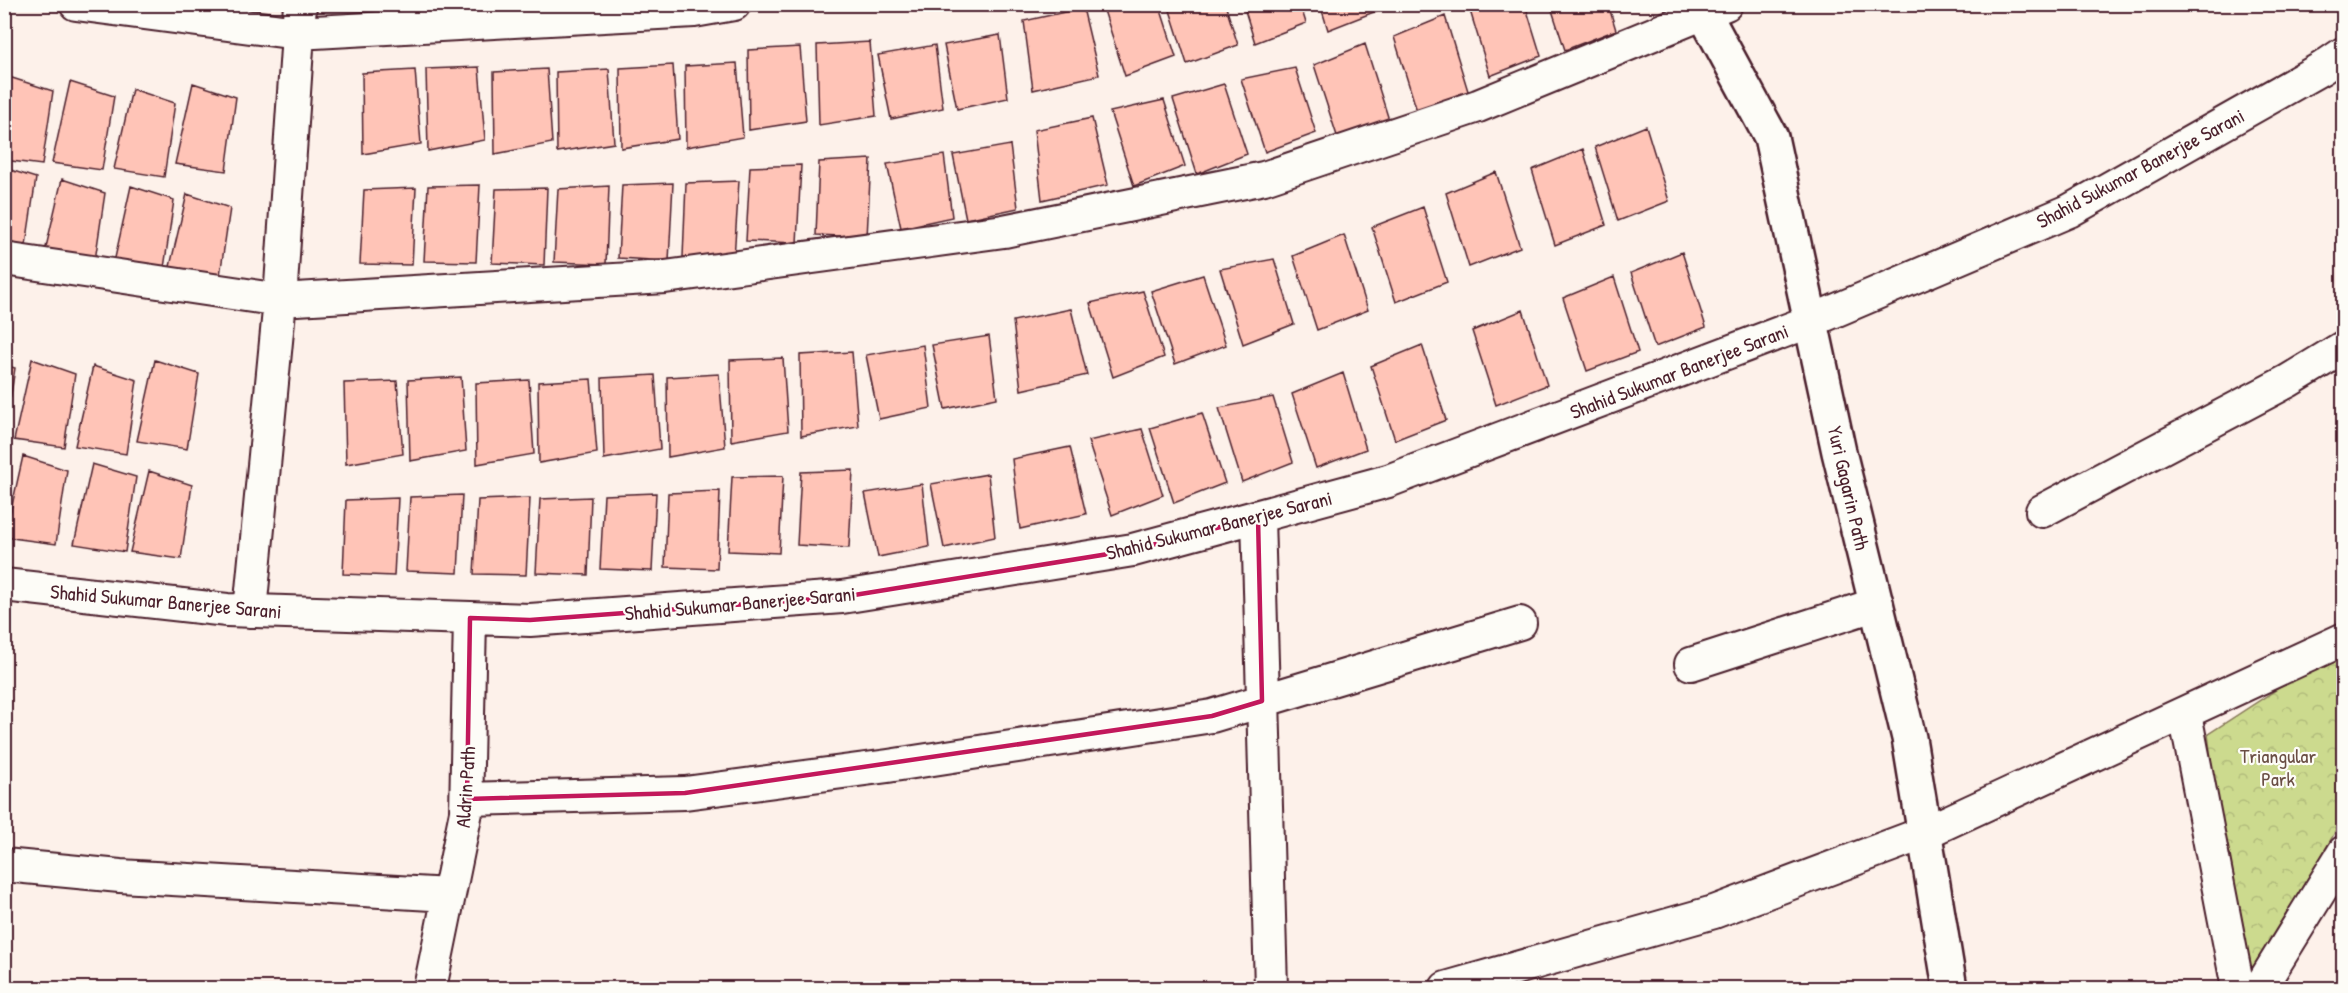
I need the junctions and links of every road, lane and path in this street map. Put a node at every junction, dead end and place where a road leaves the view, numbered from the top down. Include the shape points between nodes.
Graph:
1 (76, 4) edge
2 (734, 4) edge
3 (1710, 8) edge
4 (299, 19) edge
5 (2343, 53) edge
6 (4, 259) edge
7 (280, 300) junction
8 (1811, 321) junction
9 (2343, 347) edge
10 (2042, 511) dead end
11 (1258, 517) junction
12 (4, 585) edge
13 (1877, 604) junction
14 (250, 611) junction
15 (470, 618) junction
16 (1520, 623) dead end
17 (2343, 639) edge
18 (1691, 664) dead end
19 (1262, 701) junction
20 (2185, 714) junction
21 (467, 799) junction
22 (1924, 833) junction
23 (2343, 852) edge
24 (4, 865) edge
25 (449, 895) junction
26 (430, 988) edge
27 (1271, 988) edge
28 (1446, 988) edge
29 (1950, 988) edge
30 (2238, 988) edge
31 (2260, 988) edge

1 - 4 street
2 - 4 street via 694,11
3 - 7 street via 1478,106 1264,178 1038,224 665,277
3 - 8 street, Yuri Gagarin Path via 1771,137
4 - 7 street
5 - 8 street, Shahid Sukumar Banerjee Sarani via 2069,211
6 - 7 street
7 - 14 street
8 - 11 street, Shahid Sukumar Banerjee Sarani via 1388,481
8 - 13 street, Yuri Gagarin Path
9 - 10 street via 2288,381
11 - 15 street, Shahid Sukumar Banerjee Sarani via 1133,550 842,597 530,620
11 - 19 street
12 - 14 street, Shahid Sukumar Banerjee Sarani
13 - 18 street
13 - 22 street, Yuri Gagarin Path via 1909,738
14 - 15 street, Shahid Sukumar Banerjee Sarani
15 - 21 street, Aldrin Path
16 - 19 street
17 - 20 street
19 - 21 street via 1212,717 685,793
19 - 27 street
20 - 22 street
20 - 30 street
21 - 25 street, Aldrin Path
22 - 28 street via 1714,912
22 - 29 street, Yuri Gagarin Path
23 - 31 street
24 - 25 street via 120,876
25 - 26 street, Aldrin Path

